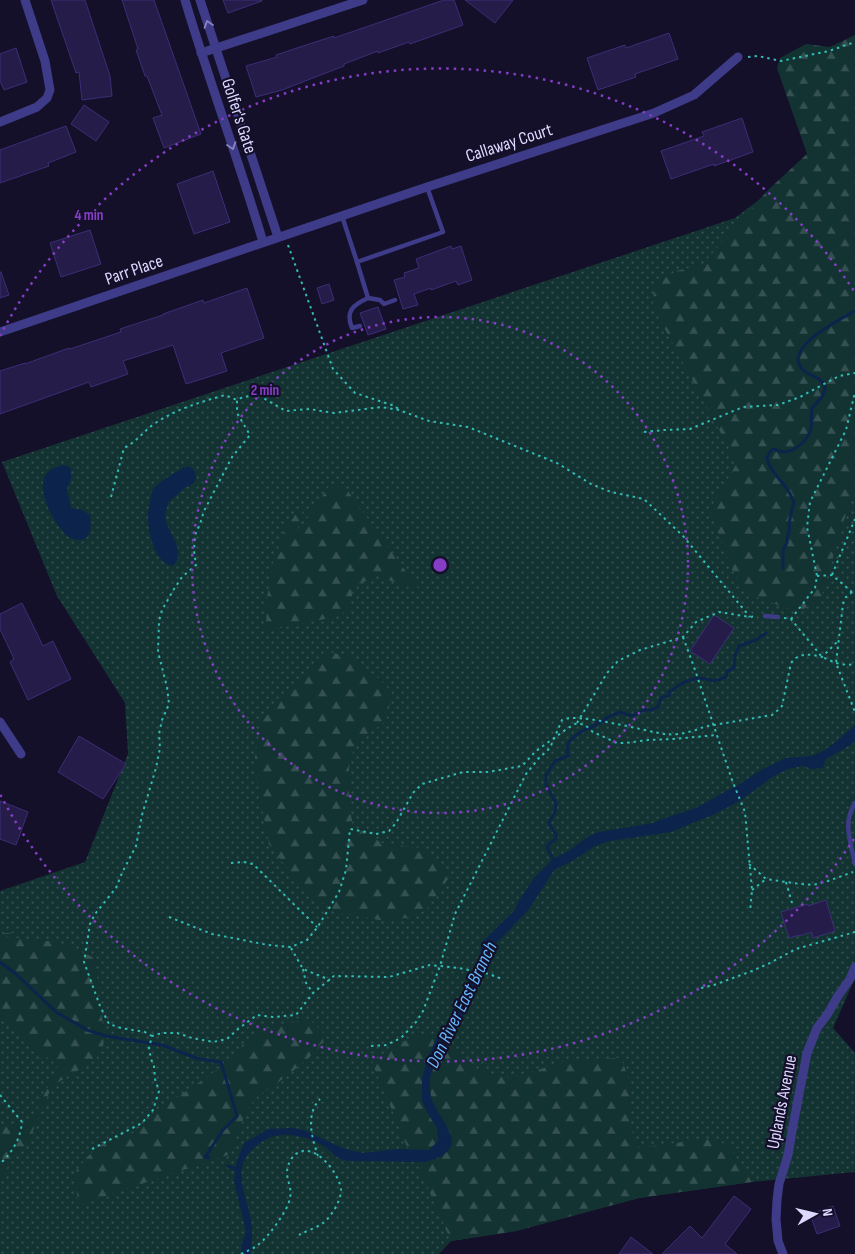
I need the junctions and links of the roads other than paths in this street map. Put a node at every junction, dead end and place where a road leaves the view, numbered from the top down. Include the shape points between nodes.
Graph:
1 (25, 0) edge
2 (185, 0) edge
3 (200, 0) edge
4 (363, 0) edge
5 (216, 48) junction
6 (201, 53) junction
7 (738, 57) road end
8 (0, 122) edge
9 (427, 187) junction
10 (342, 216) junction
11 (281, 236) junction
12 (263, 242) junction
13 (357, 262) junction
14 (368, 298) junction
15 (395, 300) dead end
16 (360, 326) dead end
17 (0, 332) edge
18 (765, 616) road end
19 (778, 618) road end
20 (0, 722) edge
21 (21, 754) dead end
22 (855, 803) edge
23 (855, 864) edge
24 (855, 967) edge
25 (783, 1254) edge

1 - 8 street via 46,61 50,90 37,107
2 - 6 street, Golfer's Gate
5 -> 3 street, Golfer's Gate
4 - 5 street
5 - 6 street
5 - 11 street, Golfer's Gate
6 -> 12 street, Golfer's Gate
7 - 9 street, Callaway Court via 694,94 654,113
9 - 10 street, Callaway Court
9 - 13 lane via 443,232
10 - 11 street, Callaway Court
10 - 13 lane
11 - 12 street, Parr Place
12 - 17 street, Parr Place
13 - 14 lane
14 - 15 lane via 384,304
14 - 16 lane via 356,303 350,313 352,328
18 - 19 lane
20 - 21 street
22 - 23 lane via 847,824
24 - 25 street, Uplands Avenue via 828,1014 816,1028 807,1053 777,1200 778,1241

